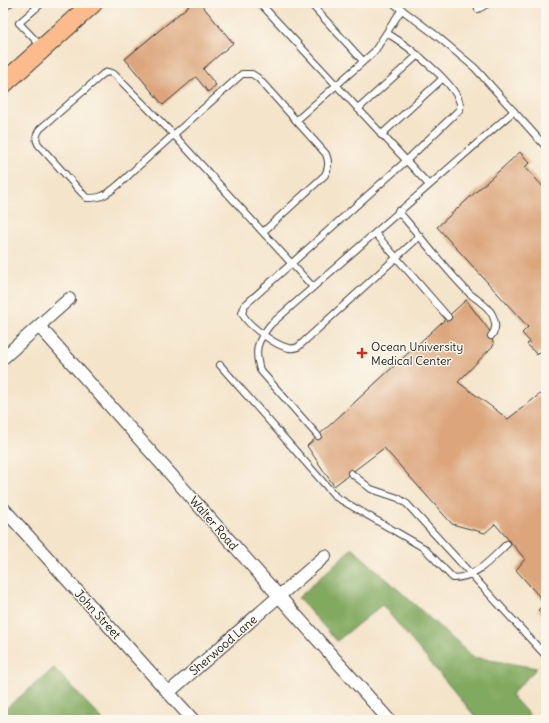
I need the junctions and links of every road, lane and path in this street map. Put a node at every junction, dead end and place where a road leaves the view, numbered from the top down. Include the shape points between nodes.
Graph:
1 (42, 3) edge
2 (93, 3) edge
3 (260, 3) edge
4 (310, 3) edge
5 (393, 3) edge
6 (490, 3) edge
7 (402, 9) junction
8 (478, 9) dead end
9 (388, 33) junction
10 (43, 48) junction
11 (418, 55) junction
12 (363, 62) junction
13 (442, 79) junction
14 (3, 84) edge
15 (336, 86) junction
16 (358, 110) junction
17 (514, 111) junction
18 (297, 120) junction
19 (174, 135) junction
20 (382, 135) junction
21 (546, 147) edge
22 (406, 161) junction
23 (429, 185) junction
24 (398, 212) junction
25 (262, 232) junction
26 (375, 233) junction
27 (420, 236) junction
28 (397, 257) junction
29 (292, 264) junction
30 (312, 287) junction
31 (69, 299) dead end
32 (448, 317) dead end
33 (39, 326) junction
34 (263, 334) junction
35 (491, 336) dead end
36 (3, 358) edge
37 (220, 365) dead end
38 (318, 436) dead end
39 (351, 473) dead end
40 (3, 508) edge
41 (507, 544) dead end
42 (325, 556) dead end
43 (472, 575) junction
44 (278, 596) junction
45 (546, 656) edge
46 (168, 693) junction
47 (193, 720) edge
48 (389, 720) edge

1 - 10 lane via 19,23
2 - 10 main road
3 - 15 lane
4 - 12 lane
5 - 7 lane
6 - 8 lane
7 - 9 lane
7 - 17 lane via 475,68
9 - 11 lane
9 - 12 lane
10 - 14 main road
11 - 13 lane
11 - 16 lane
12 - 15 lane
13 - 20 lane
13 - 22 lane via 459,98 460,109
15 - 16 lane
15 - 18 lane
16 - 20 lane
17 - 21 lane
17 - 23 lane
18 - 19 lane via 258,78 246,73
18 - 25 lane via 326,154 329,168 325,175
19 - 19 lane via 110,191 95,198 87,198 82,194 36,140 40,129 108,72 117,76
19 - 25 lane
20 - 22 lane
22 - 23 lane
22 - 29 lane
23 - 24 lane
24 - 26 lane
24 - 27 lane
25 - 29 lane
26 - 28 lane
26 - 30 lane
27 - 28 lane
27 - 35 lane via 470,294 491,313 496,330
28 - 32 lane
28 - 34 lane via 298,347 290,349
29 - 30 lane
29 - 34 lane via 245,305 242,313 245,321
30 - 34 lane
31 - 33 street
33 - 36 street
33 - 44 street, Walter Road
34 - 38 lane via 256,350 260,370
37 - 43 lane via 336,497 424,548 453,578
39 - 43 lane via 371,489 408,504
40 - 46 street, John Street
41 - 43 lane
42 - 44 street, Sherwood Lane
43 - 45 lane
44 - 46 street, Sherwood Lane
44 - 48 street, Walter Road
46 - 47 street, John Street

